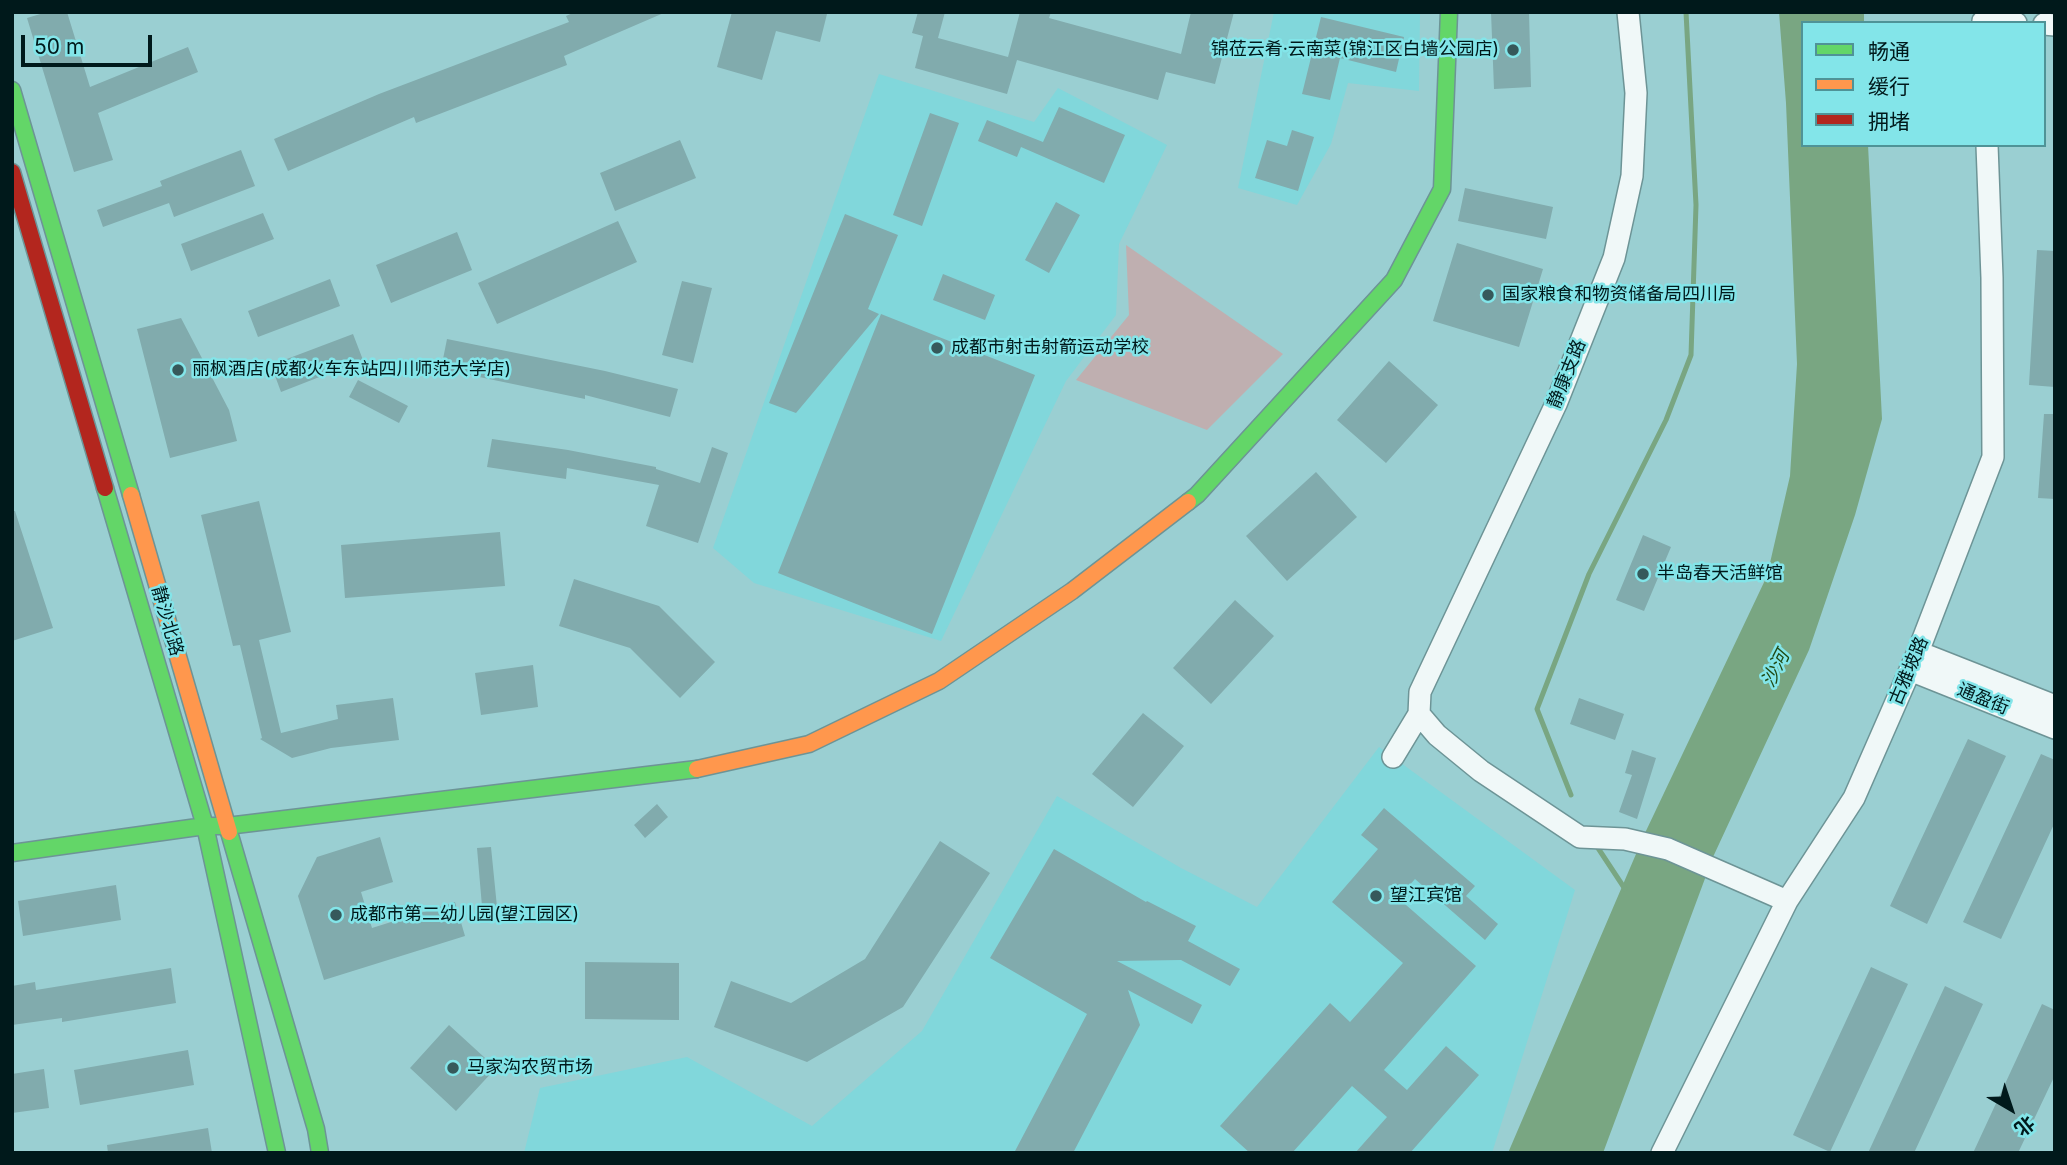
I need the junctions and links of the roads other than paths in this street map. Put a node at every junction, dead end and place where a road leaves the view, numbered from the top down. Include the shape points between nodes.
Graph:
1 (1449, 12) edge
2 (1628, 12) edge
3 (12, 90) edge
4 (1987, 147) edge
5 (12, 172) edge
6 (1914, 661) junction
7 (2055, 706) edge
8 (1419, 715) junction
9 (2055, 728) edge
10 (1393, 757) dead end
11 (205, 826) junction
12 (227, 826) junction
13 (12, 853) edge
14 (1787, 901) junction
15 (277, 1153) edge
16 (320, 1153) edge
17 (1662, 1153) edge

1 - 12 street via 1442,189 1394,280 1197,495 1072,591 939,681 809,744 690,770
2 - 8 street, 静康支路 via 1636,93 1632,176 1614,258 1556,404 1420,692
3 - 12 street, 静沙北路
4 - 6 street, 古雅坡路 via 1993,457
5 - 11 street, 静沙北路
6 - 7 street, 通盈街
6 - 9 street, 通盈街
6 - 14 street, 古雅坡路 via 1854,798
8 - 10 street, 静康支路
8 - 14 street via 1481,771 1590,838 1625,839 1668,849
11 - 12 street
11 - 13 street
11 - 15 street, 静沙北路
12 - 16 street, 静沙北路
14 - 17 street, 古雅坡路

